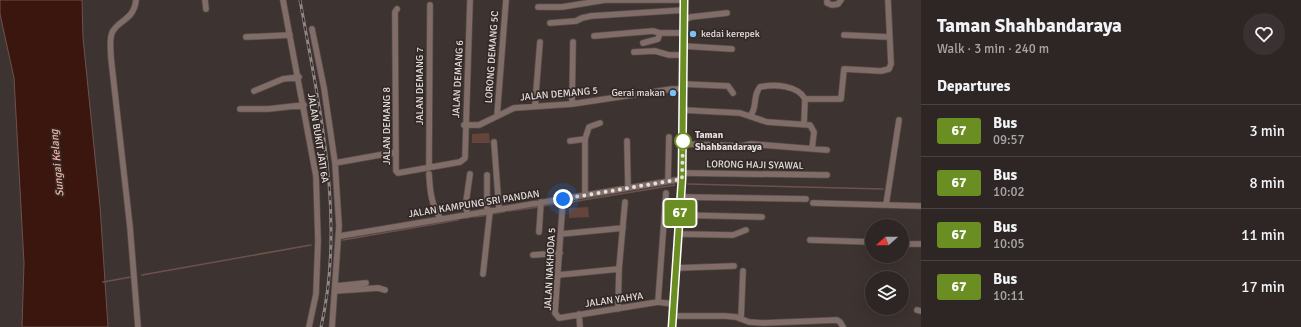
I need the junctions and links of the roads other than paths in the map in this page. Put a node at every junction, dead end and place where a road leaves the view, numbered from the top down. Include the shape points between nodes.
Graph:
1 (136, 0) edge
2 (205, 0) edge
3 (283, 0) edge
4 (506, 0) edge
5 (684, 0) edge
6 (827, 0) edge
7 (841, 0) edge
8 (888, 0) edge
9 (470, 1) dead end
10 (430, 5) dead end
11 (538, 7) dead end
12 (206, 9) dead end
13 (397, 9) dead end
14 (684, 10) junction
15 (728, 12) dead end
16 (684, 20) junction
17 (550, 23) dead end
18 (312, 29) dead end
19 (660, 33) junction
20 (683, 33) junction
21 (290, 34) junction
22 (844, 35) dead end
23 (594, 36) dead end
24 (246, 37) dead end
25 (890, 37) junction
26 (540, 42) dead end
27 (573, 42) dead end
28 (643, 43) dead end
29 (683, 46) junction
30 (732, 49) dead end
31 (634, 52) dead end
32 (683, 55) junction
33 (299, 77) junction
34 (683, 86) junction
35 (254, 91) dead end
36 (733, 93) dead end
37 (805, 99) junction
38 (572, 104) junction
39 (304, 105) junction
40 (535, 105) junction
41 (240, 109) dead end
42 (683, 110) junction
43 (497, 116) junction
44 (750, 116) junction
45 (899, 120) dead end
46 (600, 123) dead end
47 (804, 124) junction
48 (464, 125) junction
49 (668, 137) dead end
50 (584, 139) junction
51 (570, 140) dead end
52 (627, 141) dead end
53 (494, 142) dead end
54 (683, 144) junction
55 (812, 149) junction
56 (827, 150) dead end
57 (396, 152) junction
58 (465, 158) joint
59 (335, 163) junction
60 (429, 167) junction
61 (429, 174) dead end
62 (470, 174) dead end
63 (487, 175) dead end
64 (827, 175) dead end
65 (682, 176) junction
66 (668, 181) junction
67 (628, 188) junction
68 (666, 193) dead end
69 (585, 195) junction
70 (681, 198) junction
71 (806, 199) dead end
72 (563, 202) junction
73 (625, 202) dead end
74 (813, 203) dead end
75 (542, 205) junction
76 (886, 205) junction
77 (921, 206) edge
78 (499, 210) junction
79 (488, 211) junction
80 (467, 215) junction
81 (680, 215) junction
82 (762, 217) dead end
83 (441, 219) junction
84 (623, 228) junction
85 (746, 230) dead end
86 (539, 232) dead end
87 (561, 234) junction
88 (678, 234) junction
89 (340, 236) junction
90 (810, 240) dead end
91 (865, 242) edge
92 (909, 244) edge
93 (920, 244) edge
94 (560, 253) junction
95 (533, 255) dead end
96 (734, 266) dead end
97 (676, 268) junction
98 (619, 269) junction
99 (743, 271) dead end
100 (483, 274) dead end
101 (558, 275) junction
102 (366, 283) dead end
103 (335, 288) junction
104 (385, 290) dead end
105 (658, 302) junction
106 (673, 304) junction
107 (618, 309) junction
108 (579, 314) junction
109 (557, 316) joint
110 (672, 316) junction
111 (742, 319) junction
112 (138, 327) edge
113 (310, 327) edge
114 (332, 327) edge
115 (580, 327) edge
116 (672, 327) edge
117 (843, 327) edge

1 - 112 street via 129,18 111,34 111,58 130,227
2 - 12 street
3 - 21 street, JALAN BUKIT JATI 6A
4 - 43 street, LORONG DEMANG 5C
5 - 11 street via 605,0 562,7
5 - 14 main road
6 - 7 street via 832,5 838,4
8 - 25 street
9 - 48 street, JALAN DEMANG 6
10 - 60 street, JALAN DEMANG 7
13 - 57 street, JALAN DEMANG 8
14 - 16 main road
14 - 17 street via 590,16 576,21
15 - 16 street
16 - 20 main road
18 - 59 street
19 - 20 street
19 - 23 street via 653,31
19 - 28 street via 658,39
20 - 29 main road
21 - 24 street
21 - 33 street, JALAN BUKIT JATI 6A
22 - 25 street
25 - 37 street via 889,70 844,69 841,98
26 - 40 street
27 - 38 street
29 - 30 street
29 - 32 main road
31 - 32 street via 655,51
32 - 34 main road
33 - 35 street via 283,79
33 - 39 street, JALAN BUKIT JATI 6A
34 - 36 street, JALAN DEMANG 5 via 728,86
34 - 38 street, JALAN DEMANG 5
34 - 42 main road
37 - 44 street via 799,90 760,87 756,91 754,112
37 - 47 street
38 - 40 street, JALAN DEMANG 5
39 - 41 street
39 - 113 street, JALAN BUKIT JATI 6A via 316,176 318,241 316,294
40 - 43 street, JALAN DEMANG 5 via 514,108
42 - 44 street via 740,113
42 - 54 main road
43 - 48 street, JALAN DEMANG 5 via 479,125
44 - 47 street via 767,122
45 - 76 street
46 - 50 street via 589,127
47 - 55 street via 810,125 814,132
48 - 58 street, JALAN DEMANG 6
49 - 66 street
50 - 51 street
50 - 69 street
52 - 67 street
53 - 78 street
54 - 55 street via 751,144
54 - 65 main road
55 - 56 street
57 - 59 street
57 - 60 street, JALAN DEMANG 8 via 398,173
58 - 60 street, JALAN DEMANG 8 via 460,162
59 - 89 street
61 - 83 street via 430,194
62 - 80 street
63 - 79 street
64 - 65 street, LORONG HAJI SYAWAL
65 - 66 street, JALAN KAMPUNG SRI PANDAN
65 - 70 main road
66 - 67 street, JALAN KAMPUNG SRI PANDAN
67 - 69 street, JALAN KAMPUNG SRI PANDAN
68 - 105 street
69 - 72 street, JALAN KAMPUNG SRI PANDAN
70 - 71 street
70 - 81 main road
72 - 75 street, JALAN KAMPUNG SRI PANDAN
72 - 87 street, JALAN NAKHODA 5
73 - 84 street
74 - 76 street
75 - 78 street, JALAN KAMPUNG SRI PANDAN
75 - 86 street
76 - 77 street
78 - 79 street, JALAN KAMPUNG SRI PANDAN
79 - 80 street, JALAN KAMPUNG SRI PANDAN
79 - 100 street
80 - 83 street, JALAN KAMPUNG SRI PANDAN
81 - 82 street
81 - 88 main road
83 - 89 street, JALAN KAMPUNG SRI PANDAN
84 - 87 street
84 - 98 street
85 - 88 street via 733,235
87 - 94 street, JALAN NAKHODA 5
88 - 97 main road
89 - 103 street
90 - 91 street
92 - 93 street
94 - 95 street
94 - 101 street, JALAN NAKHODA 5
96 - 97 street
97 - 106 main road
98 - 101 street
98 - 107 street
99 - 111 street
101 - 109 street, JALAN NAKHODA 5 via 555,313
102 - 103 street
103 - 104 street
103 - 114 street
105 - 106 street, JALAN YAHYA
105 - 107 street, JALAN YAHYA
106 - 110 main road
107 - 108 street, JALAN YAHYA
108 - 109 street, JALAN YAHYA via 559,318
108 - 115 street
110 - 111 street via 725,316
110 - 116 main road
111 - 117 street via 763,323 837,320

